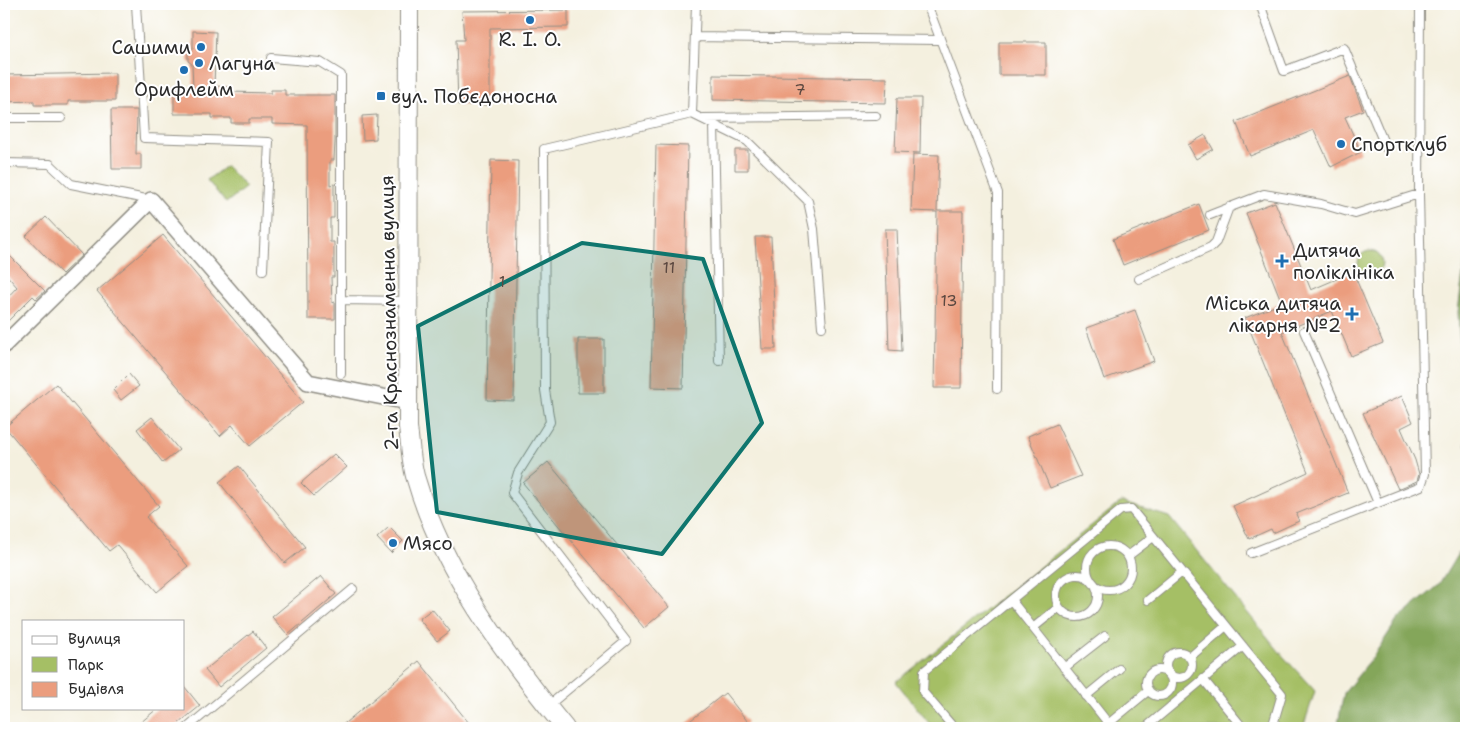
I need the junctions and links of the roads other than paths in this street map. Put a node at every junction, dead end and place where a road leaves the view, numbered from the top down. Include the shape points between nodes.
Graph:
1 (136, 4) edge
2 (409, 4) edge
3 (696, 4) edge
4 (927, 4) edge
5 (1260, 4) edge
6 (1420, 4) edge
7 (695, 37) junction
8 (939, 40) junction
9 (271, 58) dead end
10 (692, 114) junction
11 (876, 116) dead end
12 (4, 118) edge
13 (61, 118) dead end
14 (701, 118) junction
15 (714, 124) junction
16 (1386, 148) dead end
17 (4, 163) edge
18 (1418, 194) junction
19 (151, 200) junction
20 (1229, 207) junction
21 (1210, 215) dead end
22 (263, 270) dead end
23 (1139, 279) dead end
24 (341, 300) junction
25 (408, 301) junction
26 (822, 326) dead end
27 (1304, 331) dead end
28 (4, 345) edge
29 (719, 361) dead end
30 (341, 374) dead end
31 (998, 389) dead end
32 (408, 402) junction
33 (1378, 503) junction
34 (1153, 537) junction
35 (1251, 553) dead end
36 (1128, 556) junction
37 (1182, 572) junction
38 (1094, 584) junction
39 (353, 589) dead end
40 (1012, 600) junction
41 (1148, 600) dead end
42 (1059, 607) junction
43 (1226, 626) junction
44 (1033, 628) junction
45 (1105, 636) dead end
46 (1243, 646) junction
47 (1190, 657) junction
48 (1064, 668) junction
49 (1119, 669) dead end
50 (1170, 675) junction
51 (1203, 679) junction
52 (1148, 691) junction
53 (1086, 696) junction
54 (547, 706) junction
55 (1110, 726) edge
56 (187, 728) edge
57 (565, 728) edge
58 (954, 728) edge
59 (1147, 728) edge
60 (1243, 728) edge
61 (1272, 728) edge

1 - 22 lane via 144,138 269,142
2 - 25 street, 2-га Краснознаменна вулиця
3 - 7 lane
4 - 8 lane
5 - 16 lane via 1284,71 1344,48
6 - 18 lane
7 - 8 lane
7 - 10 lane
8 - 31 lane via 998,193
9 - 24 lane via 320,62 340,76
10 - 14 lane
10 - 54 lane via 544,149 545,390 550,422 518,473 512,493 626,641
11 - 14 lane
12 - 13 lane
14 - 15 lane
15 - 26 lane via 747,141 808,201 814,229
15 - 29 lane
17 - 19 lane via 50,164 71,184
18 - 20 lane via 1355,214 1264,194
18 - 33 lane via 1424,474 1421,486
19 - 28 street
19 - 32 street via 308,382
20 - 21 lane
20 - 23 lane via 1216,242 1211,247
24 - 25 lane
24 - 30 lane
25 - 32 street, 2-га Краснознаменна вулиця
27 - 33 lane
32 - 54 street, 2-га Краснознаменна вулиця via 415,474 428,516 486,624
33 - 35 lane
34 - 36 lane
34 - 37 lane
34 - 40 lane via 1130,509 1121,510
36 - 38 lane via 1131,570 1126,583 1114,590
36 - 38 lane via 1116,547 1095,551 1088,564
37 - 41 lane
37 - 43 lane
38 - 42 lane via 1090,578 1076,574 1062,580 1056,593
38 - 42 lane via 1098,596 1089,613 1070,616
39 - 56 lane
40 - 44 lane
40 - 58 lane via 924,671 924,692
42 - 44 lane
43 - 46 lane
43 - 47 lane
44 - 48 lane
45 - 48 lane
46 - 51 lane
46 - 61 lane via 1282,694
47 - 50 lane via 1190,673 1182,678
47 - 50 lane via 1182,652 1170,655 1166,667
48 - 53 lane
49 - 53 lane
50 - 52 lane via 1172,684 1165,695 1156,696
50 - 52 lane via 1158,669 1150,672 1145,684
51 - 59 lane
51 - 60 lane
52 - 55 lane
53 - 55 lane
54 - 57 street, 2-га Краснознаменна вулиця

